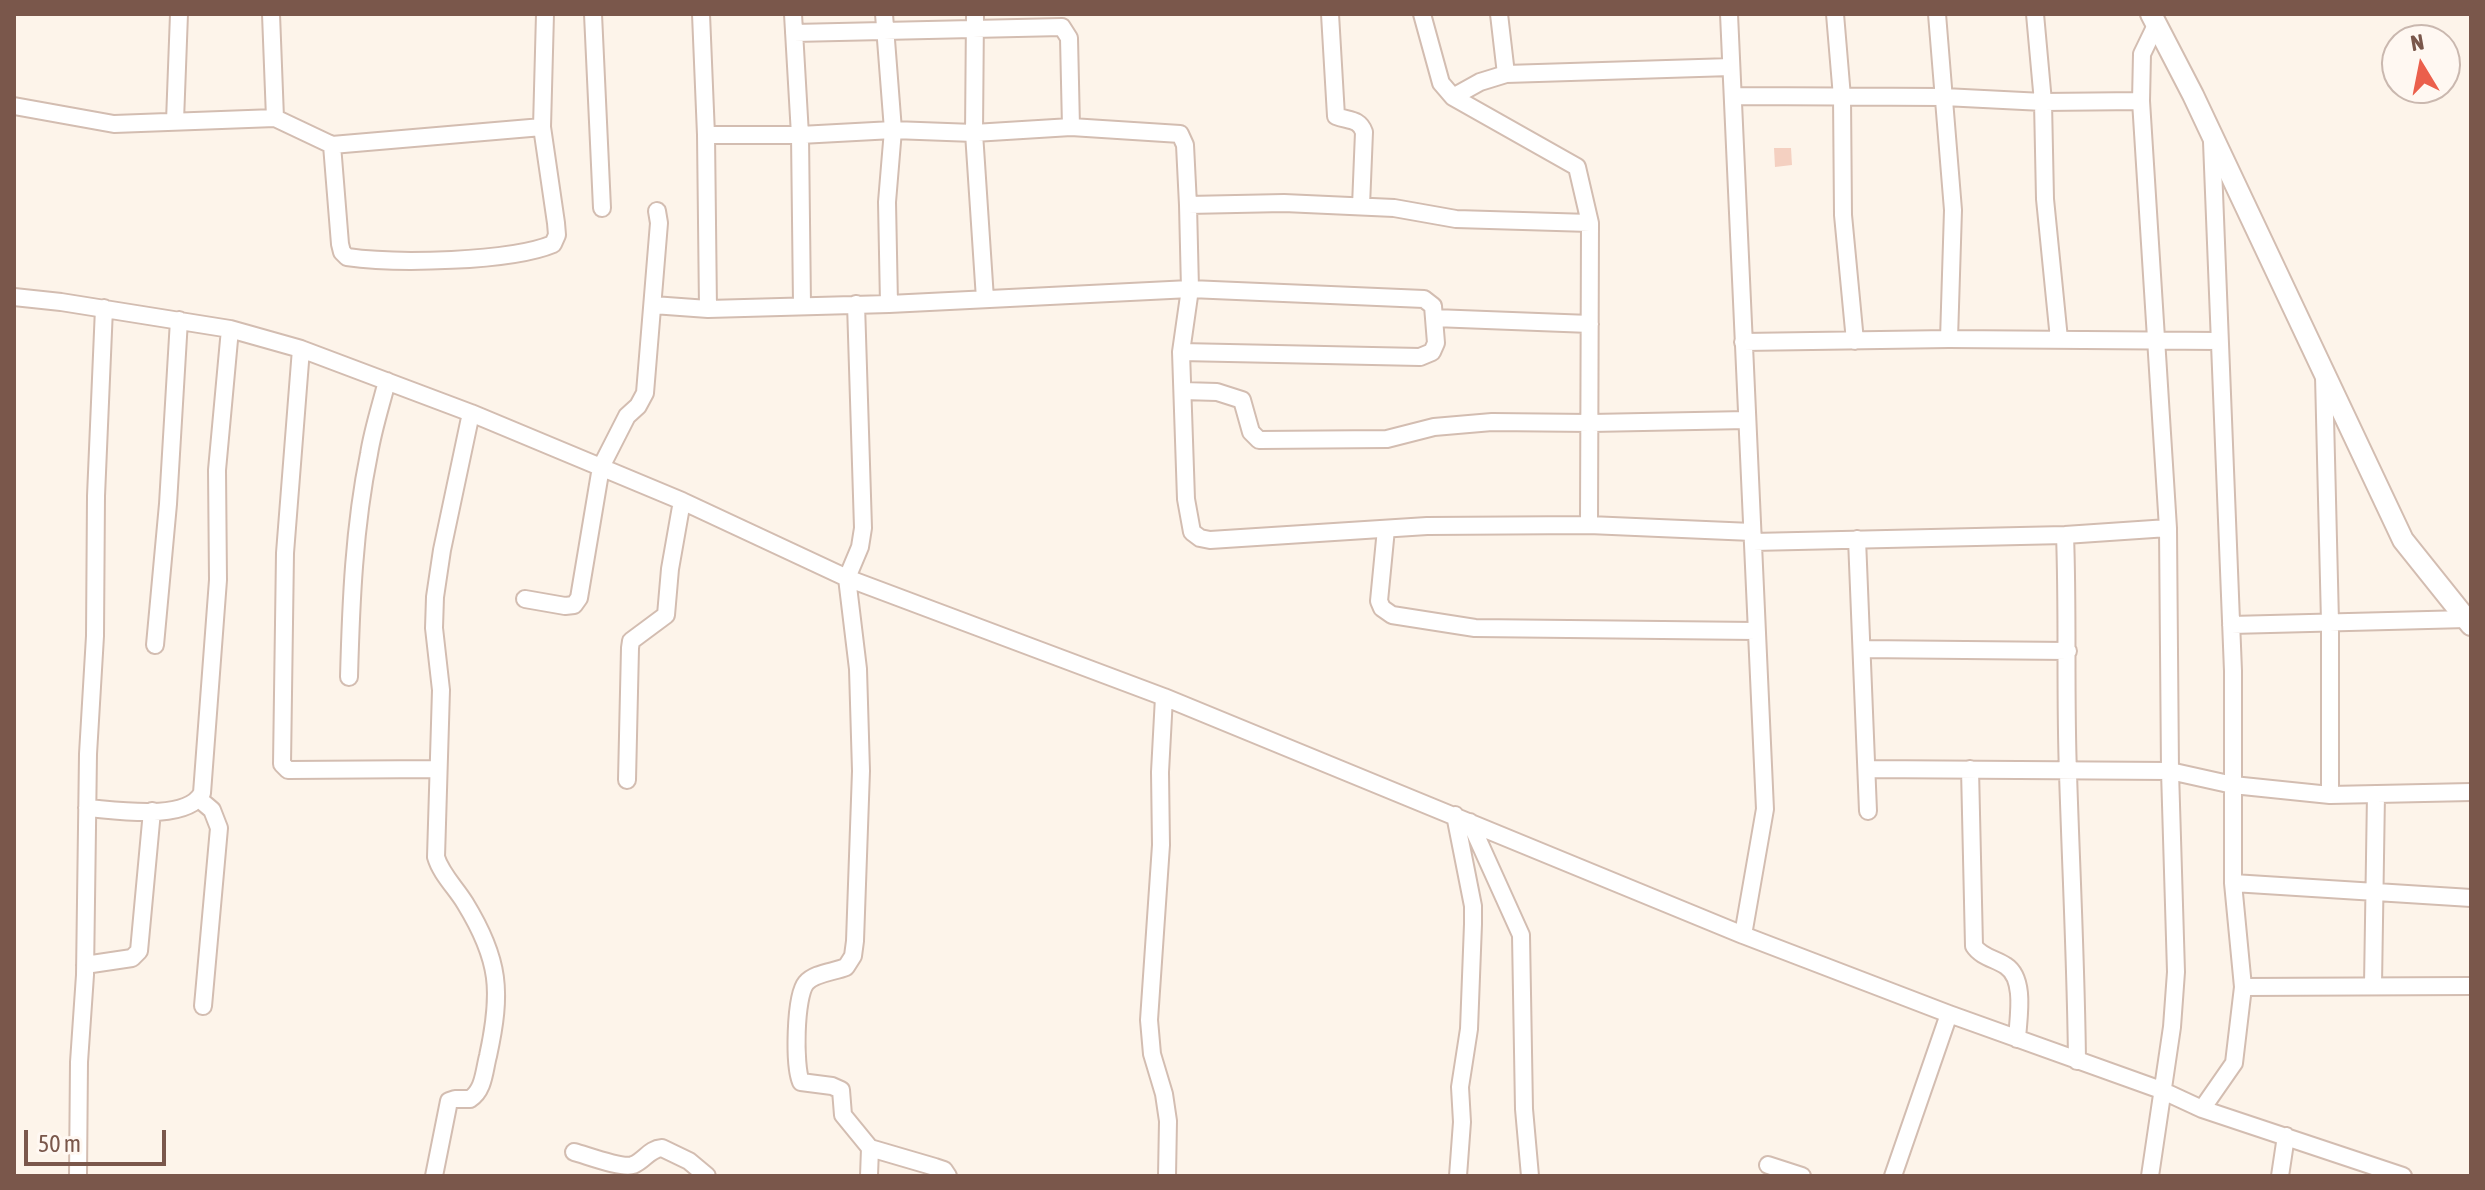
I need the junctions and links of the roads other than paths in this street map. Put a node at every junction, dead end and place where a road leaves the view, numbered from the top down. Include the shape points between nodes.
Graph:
1 (179, 14) edge
2 (271, 14) edge
3 (545, 14) edge
4 (593, 14) edge
5 (701, 14) edge
6 (793, 14) edge
7 (884, 14) edge
8 (1330, 14) edge
9 (1422, 14) edge
10 (1499, 14) edge
11 (1729, 14) edge
12 (1835, 14) edge
13 (1937, 14) edge
14 (2035, 14) edge
15 (2154, 19) edge
16 (976, 22) edge
17 (885, 32) junction
18 (794, 33) junction
19 (1731, 67) junction
20 (1506, 74) junction
21 (1733, 96) junction
22 (1453, 97) junction
23 (1842, 97) junction
24 (1944, 97) junction
25 (2141, 101) junction
26 (2043, 102) junction
27 (14, 106) edge
28 (275, 118) junction
29 (175, 121) junction
30 (542, 127) junction
31 (1071, 127) junction
32 (893, 130) junction
33 (974, 133) junction
34 (706, 135) junction
35 (800, 135) junction
36 (2212, 135) junction
37 (332, 145) junction
38 (1188, 205) junction
39 (1361, 206) junction
40 (602, 208) dead end
41 (657, 211) dead end
42 (1590, 223) junction
43 (1190, 289) junction
44 (14, 297) edge
45 (985, 299) junction
46 (856, 304) junction
47 (889, 304) junction
48 (653, 305) junction
49 (802, 305) junction
50 (104, 308) junction
51 (708, 309) junction
52 (1434, 318) junction
53 (179, 320) junction
54 (1590, 324) junction
55 (230, 329) junction
56 (1949, 339) junction
57 (2059, 339) junction
58 (2156, 340) junction
59 (1855, 341) junction
60 (2219, 341) junction
61 (1743, 342) junction
62 (301, 349) junction
63 (1181, 352) junction
64 (2324, 373) junction
65 (387, 381) junction
66 (1183, 391) junction
67 (471, 413) junction
68 (1747, 420) junction
69 (1591, 423) junction
70 (601, 467) junction
71 (682, 501) junction
72 (1589, 525) junction
73 (2168, 528) junction
74 (1386, 529) junction
75 (2065, 535) junction
76 (1752, 537) junction
77 (1857, 539) junction
78 (847, 578) junction
79 (525, 599) dead end
80 (2330, 622) junction
81 (2469, 622) edge
82 (2231, 625) junction
83 (1756, 631) junction
84 (155, 645) dead end
85 (1862, 649) junction
86 (2068, 651) junction
87 (349, 677) dead end
88 (1164, 697) junction
89 (437, 769) junction
90 (1867, 769) junction
91 (1970, 769) junction
92 (2067, 771) junction
93 (2170, 771) junction
94 (627, 780) dead end
95 (2233, 785) junction
96 (2471, 792) edge
97 (2376, 794) junction
98 (2330, 795) junction
99 (199, 799) junction
100 (87, 808) junction
101 (152, 811) junction
102 (1868, 811) dead end
103 (1462, 819) junction
104 (2233, 883) junction
105 (2375, 892) junction
106 (2471, 898) edge
107 (1743, 935) junction
108 (85, 965) junction
109 (2373, 985) junction
110 (2471, 986) edge
111 (2243, 987) junction
112 (203, 1006) dead end
113 (1949, 1014) junction
114 (2017, 1039) junction
115 (2077, 1061) junction
116 (2161, 1090) junction
117 (2202, 1109) junction
118 (2286, 1136) junction
119 (870, 1148) junction
120 (574, 1152) dead end
121 (1768, 1165) dead end
122 (78, 1176) edge
123 (434, 1176) edge
124 (707, 1176) edge
125 (869, 1176) edge
126 (948, 1176) edge
127 (1167, 1176) edge
128 (1458, 1176) edge
129 (1530, 1176) edge
130 (1802, 1176) edge
131 (1893, 1176) edge
132 (2150, 1176) edge
133 (2280, 1176) edge
134 (2402, 1176) edge

1 - 29 street
2 - 28 street
3 - 30 street
4 - 40 street
5 - 34 street
6 - 18 street
7 - 17 street
8 - 39 street via 1336,116 1362,125 1364,132
9 - 22 street via 1441,83
10 - 20 street
11 - 19 street
12 - 23 street
13 - 24 street
14 - 26 street
15 - 25 street via 2142,54
15 - 36 street
16 - 17 street
16 - 31 street via 1066,30
16 - 33 street
17 - 18 street
17 - 32 street
18 - 35 street
19 - 20 street
19 - 21 street
20 - 22 street
21 - 23 street
21 - 61 street
22 - 42 street via 1577,167
23 - 24 street
23 - 59 street via 1843,215
24 - 26 street
24 - 56 street via 1953,210
25 - 26 street
25 - 58 street
26 - 57 street via 2045,199
27 - 29 street via 114,124
28 - 29 street
28 - 37 street
30 - 37 street
30 - 37 street via 556,223 553,244 445,260 344,255
31 - 33 street
31 - 38 street via 1180,134
32 - 33 street
32 - 35 street
32 - 47 street via 887,202
33 - 45 street
34 - 35 street
34 - 51 street
35 - 49 street
36 - 60 street
36 - 64 street
38 - 39 street
38 - 43 street
39 - 42 street via 1456,219
41 - 48 street
42 - 54 street
43 - 45 street
43 - 52 street via 1424,299 1433,306
43 - 63 street
44 - 50 street
45 - 47 street
46 - 47 street
46 - 49 street
46 - 78 street via 863,528
48 - 51 street
48 - 70 street via 645,393
49 - 51 street
50 - 53 street
50 - 100 street
52 - 54 street
52 - 63 street via 1434,347 1420,357
53 - 55 street
53 - 84 street
54 - 69 street
55 - 62 street
55 - 99 street via 217,470 218,580
56 - 57 street
56 - 59 street
57 - 58 street
58 - 60 street
58 - 73 street
59 - 61 street
60 - 82 street
61 - 68 street
62 - 65 street
62 - 89 street via 285,553 282,764 288,770
63 - 66 street
64 - 80 street
64 - 81 street via 2403,540
65 - 67 street
65 - 87 street via 359,525
66 - 69 street via 1217,392 1242,400 1251,432 1259,440 1387,439 1434,427 1492,422
66 - 74 street via 1189,527 1200,538
67 - 70 street
67 - 89 street via 435,597 441,690
68 - 69 street
68 - 76 street
69 - 72 street
70 - 71 street
70 - 79 street via 577,603
71 - 78 street
71 - 94 street via 666,615 631,641
72 - 74 street
72 - 76 street
73 - 75 street
73 - 93 street
74 - 83 street via 1379,601 1392,615 1475,628
75 - 77 street
75 - 86 street
76 - 77 street
76 - 83 street
77 - 85 street
78 - 88 street
78 - 119 street via 858,669 861,771 855,941 846,967 812,977 801,992 798,1074 804,1083 841,1090 843,1115
80 - 81 street
80 - 82 street
80 - 98 street
82 - 95 street
83 - 107 street via 1765,809
85 - 86 street
85 - 90 street
86 - 92 street
88 - 103 street
88 - 127 street via 1149,1020 1168,1121
89 - 123 street via 439,868 468,907 491,952 496,982 495,1023 480,1089 470,1099 449,1101
90 - 91 street
90 - 102 street
91 - 92 street
91 - 114 street via 1974,946 2013,973 2019,998
92 - 93 street
92 - 115 street
93 - 95 street
93 - 116 street via 2176,972
95 - 98 street
95 - 104 street
96 - 97 street
97 - 98 street
97 - 105 street
99 - 101 street via 181,810
99 - 112 street via 212,810 219,828
100 - 101 street
100 - 108 street
101 - 108 street via 139,951 132,958
103 - 107 street
103 - 128 street via 1473,924
103 - 129 street via 1521,935
104 - 105 street
104 - 111 street
105 - 106 street
105 - 109 street
107 - 113 street
108 - 122 street
109 - 110 street
109 - 111 street
111 - 117 street via 2234,1063
113 - 114 street
113 - 131 street
114 - 115 street
115 - 116 street
116 - 117 street
116 - 132 street
117 - 118 street
118 - 133 street
118 - 134 street
119 - 125 street
119 - 126 street via 944,1170
120 - 124 street via 624,1165 662,1148
121 - 130 street

